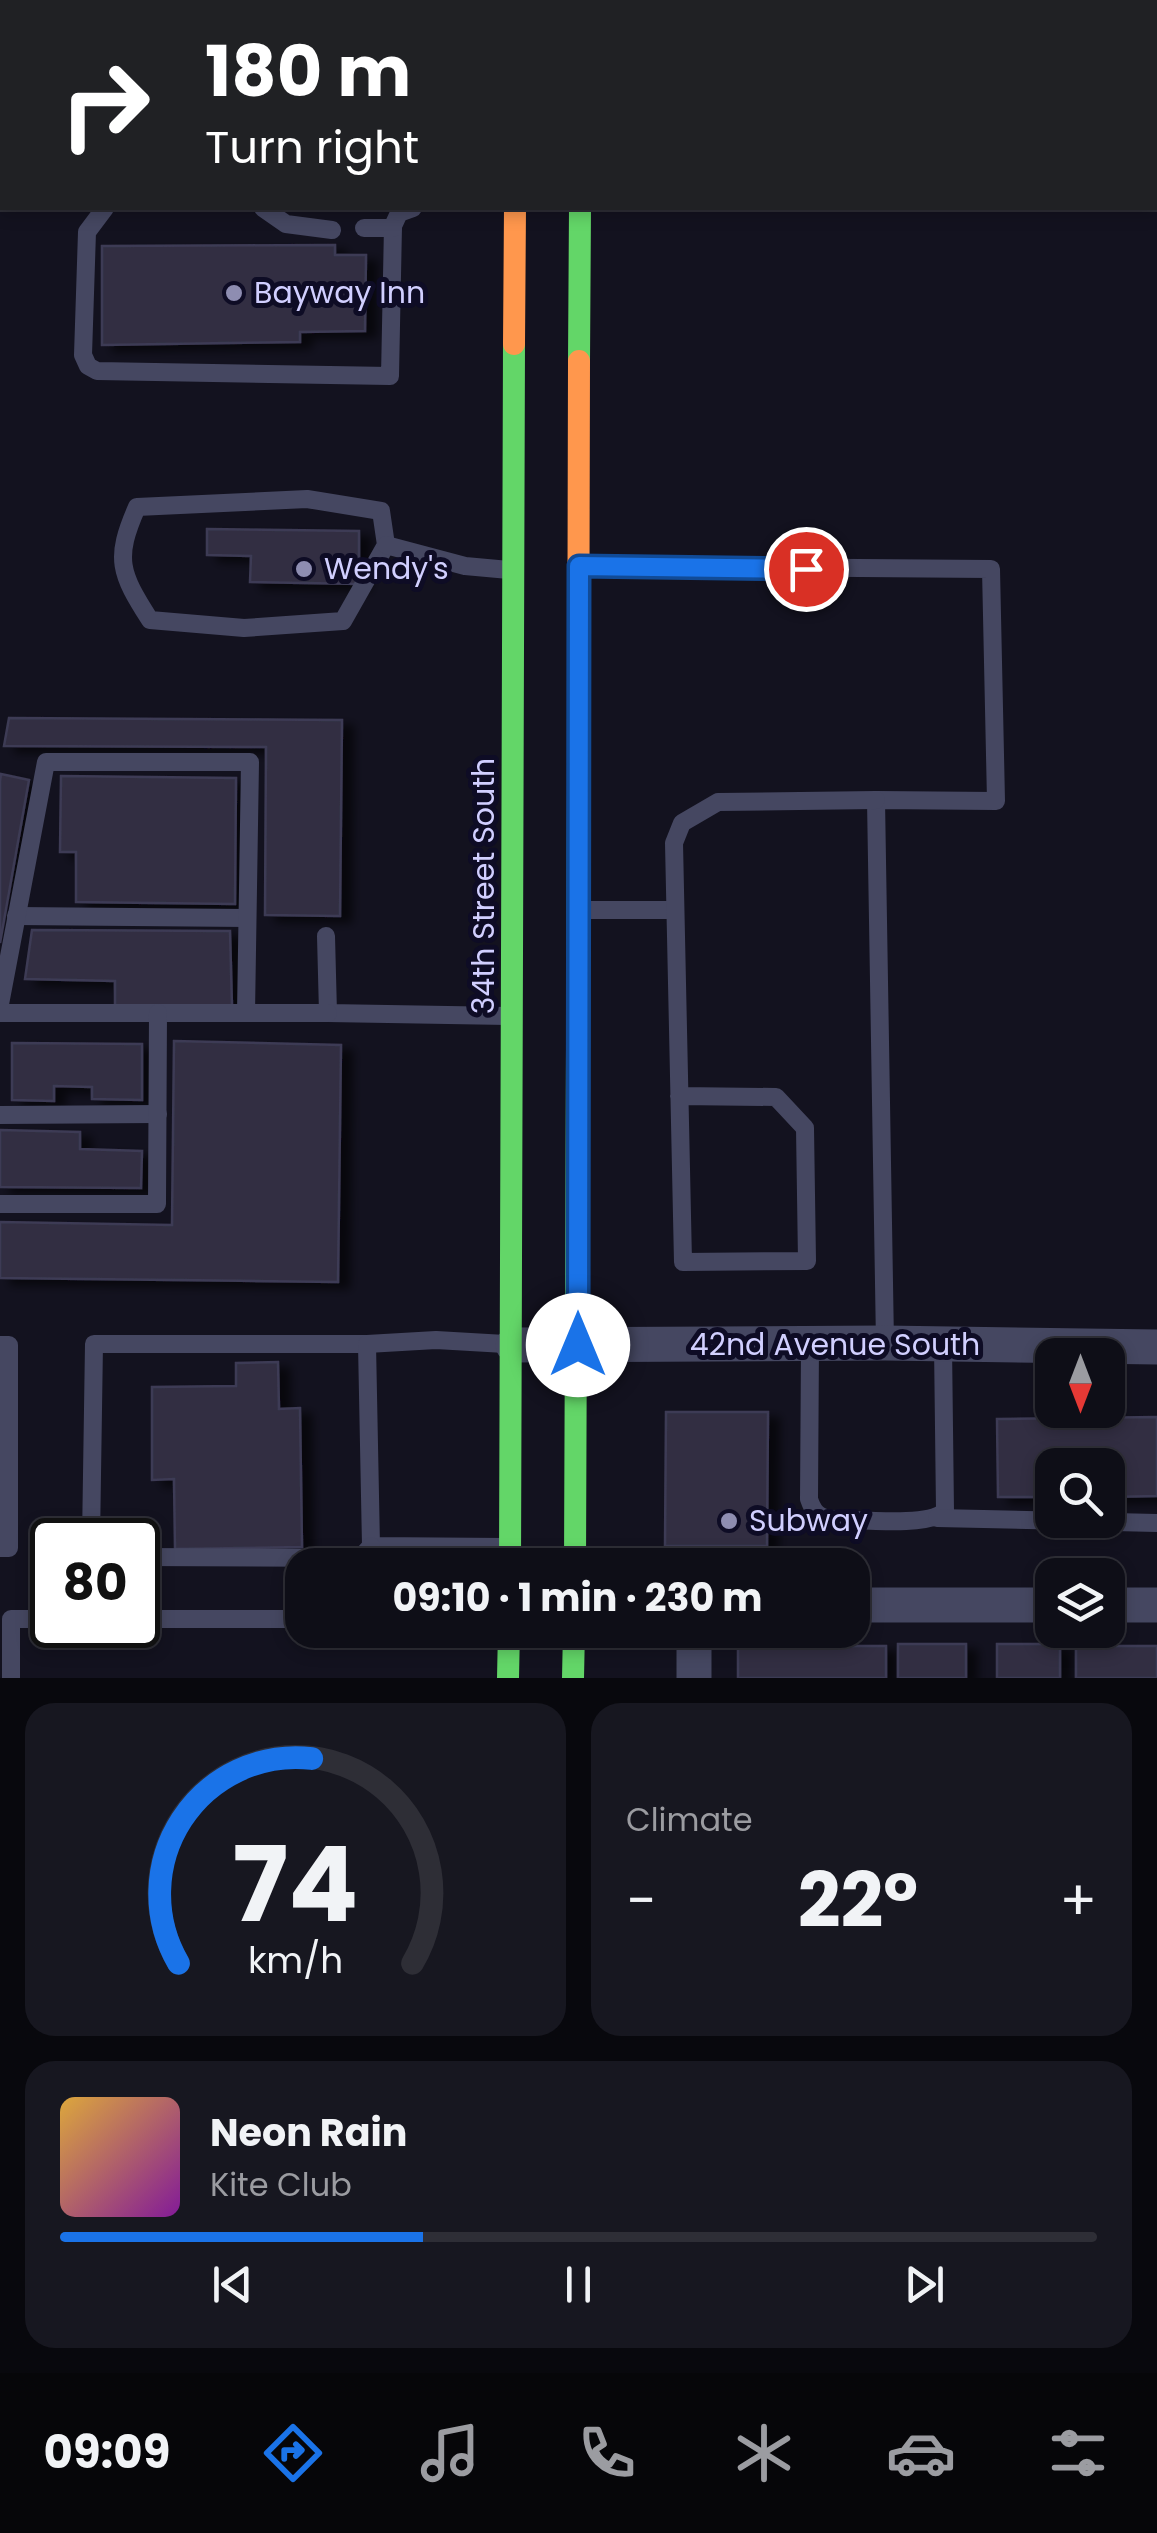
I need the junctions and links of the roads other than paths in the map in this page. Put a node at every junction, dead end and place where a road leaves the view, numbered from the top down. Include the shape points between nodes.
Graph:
1 (104, 210) edge
2 (266, 210) edge
3 (409, 210) edge
4 (515, 210) edge
5 (580, 210) edge
6 (364, 228) dead end
7 (394, 228) junction
8 (332, 230) dead end
9 (514, 425) junction
10 (540, 478) dead end
11 (386, 545) junction
12 (552, 559) dead end
13 (579, 566) junction
14 (514, 571) junction
15 (538, 586) dead end
16 (556, 656) dead end
17 (579, 702) junction
18 (876, 800) junction
19 (578, 910) junction
20 (675, 910) junction
21 (16, 916) junction
22 (248, 918) junction
23 (326, 936) dead end
24 (0, 1004) edge
25 (158, 1012) junction
26 (246, 1012) junction
27 (0, 1013) edge
28 (328, 1013) junction
29 (514, 1016) junction
30 (679, 1096) junction
31 (158, 1114) junction
32 (0, 1116) edge
33 (0, 1204) edge
34 (885, 1343) junction
35 (367, 1344) junction
36 (0, 1345) edge
37 (513, 1345) junction
38 (578, 1345) junction
39 (810, 1345) junction
40 (944, 1345) junction
41 (1157, 1347) edge
42 (91, 1518) edge
43 (938, 1518) junction
44 (1157, 1523) edge
45 (370, 1546) junction
46 (0, 1548) edge
47 (398, 1548) edge
48 (510, 1548) edge
49 (575, 1548) edge
50 (160, 1557) edge
51 (870, 1605) edge
52 (1035, 1605) edge
53 (1125, 1605) edge
54 (1157, 1605) edge
55 (30, 1619) edge
56 (160, 1619) edge
57 (285, 1619) edge
58 (509, 1648) edge
59 (574, 1648) edge
60 (694, 1648) edge
61 (11, 1678) edge
62 (508, 1678) edge
63 (574, 1678) edge
64 (694, 1678) edge

1 - 7 lane via 87,232 83,355 97,371 390,376
2 - 8 lane via 286,224
3 - 7 lane
4 - 9 highway, 34th Street South
5 - 13 highway
6 - 7 lane
9 - 10 highway
9 - 14 highway, 34th Street South
11 - 11 lane via 381,511 307,499 137,506 123,540 125,580 150,620 244,628 343,621
11 - 14 lane
12 - 13 highway
13 - 17 highway
13 - 18 lane via 991,568 996,801
14 - 15 highway via 528,573
14 - 29 highway, 34th Street South
16 - 17 highway
17 - 19 highway
18 - 20 lane via 718,802 682,824 674,843
18 - 34 lane
19 - 20 lane
19 - 38 highway
20 - 30 lane
21 - 22 lane
21 - 22 lane via 46,762 250,762
21 - 24 lane
22 - 26 lane
23 - 28 lane
25 - 26 lane
25 - 27 lane
25 - 31 lane
26 - 28 lane
28 - 29 lane
29 - 37 highway, 34th Street South
30 - 30 lane via 683,1262 806,1261 805,1128 776,1097
31 - 32 lane
31 - 33 lane via 157,1204
34 - 39 street, 42nd Avenue South
34 - 40 street, 42nd Avenue South
35 - 37 lane
35 - 42 lane via 94,1344
35 - 45 lane
36 - 46 lane via 8,1345 10,1548
37 - 38 street, 42nd Avenue South
37 - 48 highway, 34th Street South
38 - 39 street, 42nd Avenue South
38 - 49 highway
39 - 43 lane via 812,1509 830,1518
40 - 41 street, 42nd Avenue South
40 - 43 lane via 946,1500
43 - 44 lane
45 - 47 lane
45 - 50 lane via 360,1558
51 - 52 street
53 - 54 street
55 - 61 lane via 11,1619
56 - 57 lane
58 - 62 highway
59 - 63 highway
60 - 64 street

